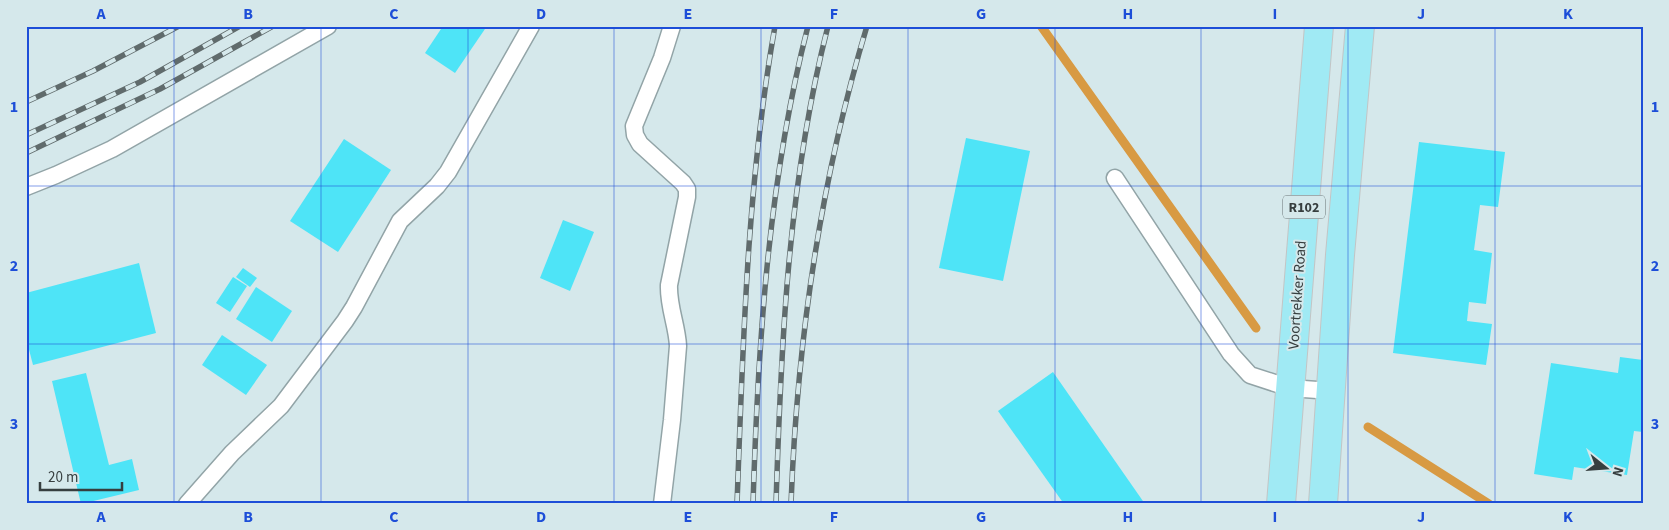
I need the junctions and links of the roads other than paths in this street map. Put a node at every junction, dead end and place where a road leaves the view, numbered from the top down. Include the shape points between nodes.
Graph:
1 (328, 26) edge
2 (531, 26) edge
3 (672, 26) edge
4 (1319, 26) edge
5 (1360, 26) edge
6 (1115, 178) dead end
7 (26, 187) edge
8 (1290, 388) junction
9 (1331, 391) junction
10 (186, 504) edge
11 (662, 504) edge
12 (1281, 504) edge
13 (1323, 504) edge

1 - 7 lane via 112,149
2 - 10 lane via 448,172 400,221 344,321 281,406
3 - 11 lane via 634,126 640,144 683,183 688,197 668,296 678,346
4 - 8 main road, Voortrekker Road / R102
5 - 9 main road, R102
6 - 8 lane via 1231,354 1250,375
8 - 9 lane
8 - 12 main road, Voortrekker Road / R102
9 - 13 main road, R102

